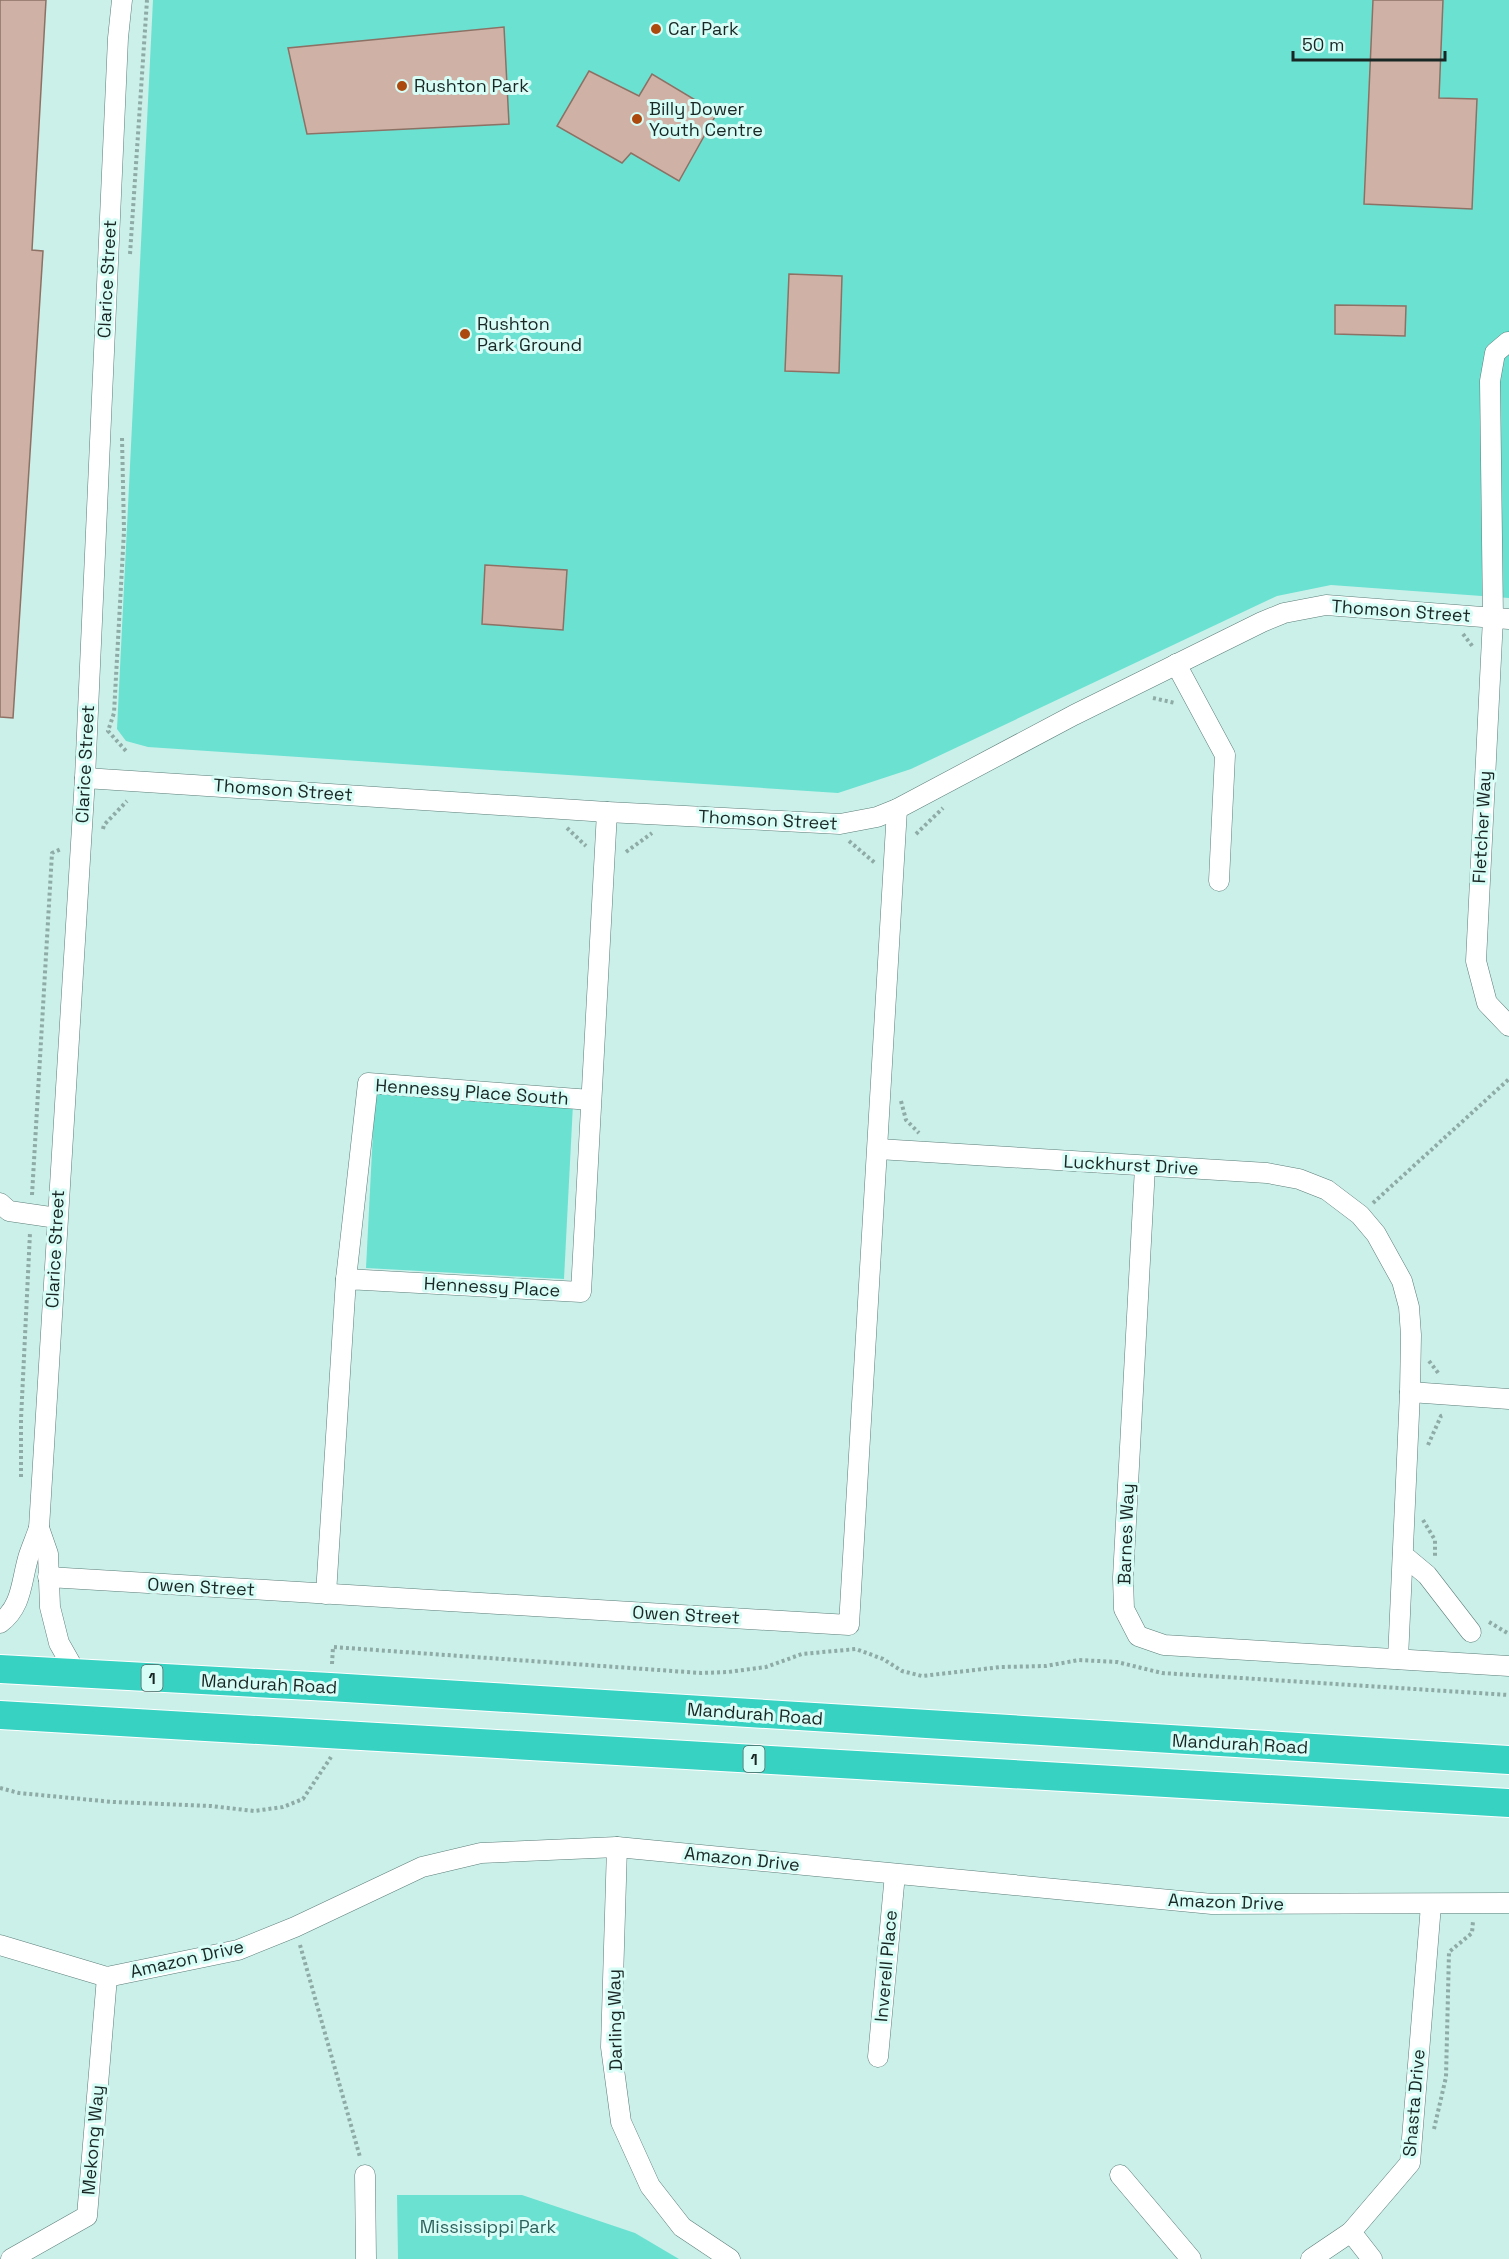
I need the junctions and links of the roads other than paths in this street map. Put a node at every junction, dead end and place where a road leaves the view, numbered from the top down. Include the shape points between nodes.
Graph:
1 (122, 0) edge
2 (1508, 342) edge
3 (1501, 618) edge
4 (1176, 664) junction
5 (85, 778) junction
6 (897, 809) junction
7 (607, 812) junction
8 (1219, 881) dead end
9 (1509, 1026) edge
10 (591, 1100) junction
11 (878, 1149) junction
12 (1145, 1167) junction
13 (0, 1203) edge
14 (57, 1218) junction
15 (346, 1279) junction
16 (1410, 1392) junction
17 (1509, 1399) edge
18 (39, 1528) junction
19 (1403, 1555) junction
20 (48, 1577) junction
21 (327, 1594) junction
22 (0, 1623) edge
23 (1478, 1626) road end
24 (1398, 1659) junction
25 (1509, 1666) edge
26 (0, 1669) edge
27 (76, 1673) junction
28 (0, 1715) edge
29 (1509, 1760) edge
30 (1509, 1803) edge
31 (617, 1847) junction
32 (895, 1875) junction
33 (1509, 1903) edge
34 (1431, 1905) junction
35 (0, 1945) edge
36 (107, 1977) junction
37 (878, 2057) dead end
38 (365, 2175) road end
39 (1120, 2175) dead end
40 (1351, 2232) junction
41 (11, 2259) edge
42 (366, 2259) edge
43 (730, 2259) edge
44 (1191, 2259) edge
45 (1311, 2259) edge
46 (1372, 2259) edge

1 - 5 street, Clarice Street
2 - 3 street, Fletcher Way via 1496,353 1490,381
3 - 4 street, Thomson Street via 1326,605 1284,613
3 - 9 street, Fletcher Way via 1476,961 1487,1003
4 - 6 street, Thomson Street
4 - 8 street via 1225,755
5 - 7 street, Thomson Street
5 - 14 street, Clarice Street
6 - 7 street, Thomson Street via 840,824
6 - 11 street
7 - 10 street, Hennessy Place
10 - 15 street, Hennessy Place South via 368,1083
10 - 15 street, Hennessy Place via 581,1292
11 - 12 street, Luckhurst Drive
11 - 21 street, Owen Street via 849,1625
12 - 16 street, Luckhurst Drive via 1267,1173 1299,1179 1327,1190 1360,1215 1377,1234 1407,1298
12 - 24 street, Barnes Way via 1122,1578 1124,1610 1138,1636 1164,1645
13 - 14 street via 9,1210
14 - 18 street, Clarice Street
15 - 21 street
16 - 17 street
16 - 19 street, Luckhurst Drive
18 - 20 street, Clarice Street via 48,1554
18 - 22 street, Clarice Street via 17,1605
19 - 23 street
19 - 24 street, Luckhurst Drive
20 - 21 street, Owen Street
20 - 27 street, Clarice Street via 59,1643
24 - 25 street
26 - 27 highway, Mandurah Road / 1
27 - 29 highway, Mandurah Road / 1
28 - 30 highway, 1
31 - 32 street, Amazon Drive
31 - 36 street, Amazon Drive via 480,1853 422,1867 238,1950
31 - 43 street, Darling Way via 611,2047 621,2122 650,2186 682,2227
32 - 34 street, Amazon Drive via 1212,1904
32 - 37 street, Inverell Place
33 - 34 street, Amazon Drive
34 - 40 street, Shasta Drive via 1410,2163
35 - 36 street, Amazon Drive
36 - 41 street, Mekong Way via 87,2216
38 - 42 street
39 - 44 street
40 - 45 street, Shasta Drive
40 - 46 street

